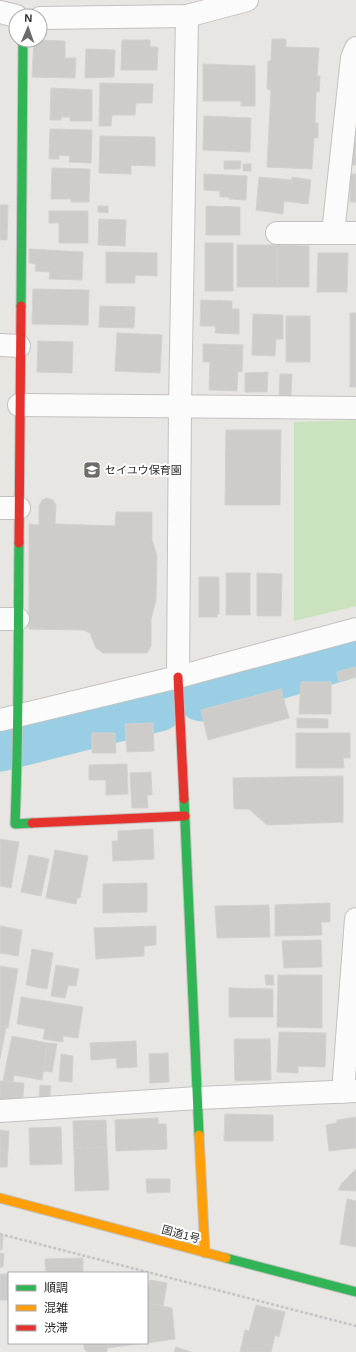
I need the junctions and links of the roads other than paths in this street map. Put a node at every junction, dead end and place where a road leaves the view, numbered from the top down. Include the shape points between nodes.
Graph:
1 (247, 0) edge
2 (187, 16) junction
3 (48, 18) edge
4 (23, 48) edge
5 (356, 48) edge
6 (277, 233) dead end
7 (333, 233) junction
8 (356, 233) edge
9 (10, 346) edge
10 (19, 405) junction
11 (180, 407) junction
12 (356, 408) edge
13 (9, 508) edge
14 (9, 619) edge
15 (356, 629) edge
16 (178, 677) junction
17 (12, 723) edge
18 (185, 816) junction
19 (356, 919) edge
20 (350, 1092) edge
21 (198, 1098) junction
22 (0, 1110) edge
23 (0, 1198) edge
24 (205, 1253) junction
25 (356, 1292) edge

1 - 2 street
2 - 3 street
2 - 11 street
4 - 9 main road
5 - 7 street via 352,58
6 - 7 street
7 - 8 street
9 - 10 main road
10 - 11 street
10 - 13 main road
11 - 12 street
11 - 16 street
13 - 14 main road
14 - 17 main road
15 - 16 street
16 - 17 street
16 - 18 main road
17 - 18 main road via 18,750 15,824
18 - 21 main road
19 - 20 street
20 - 21 street
21 - 22 street
21 - 24 main road
23 - 24 main road, 国道1号
24 - 25 main road, 国道1号

